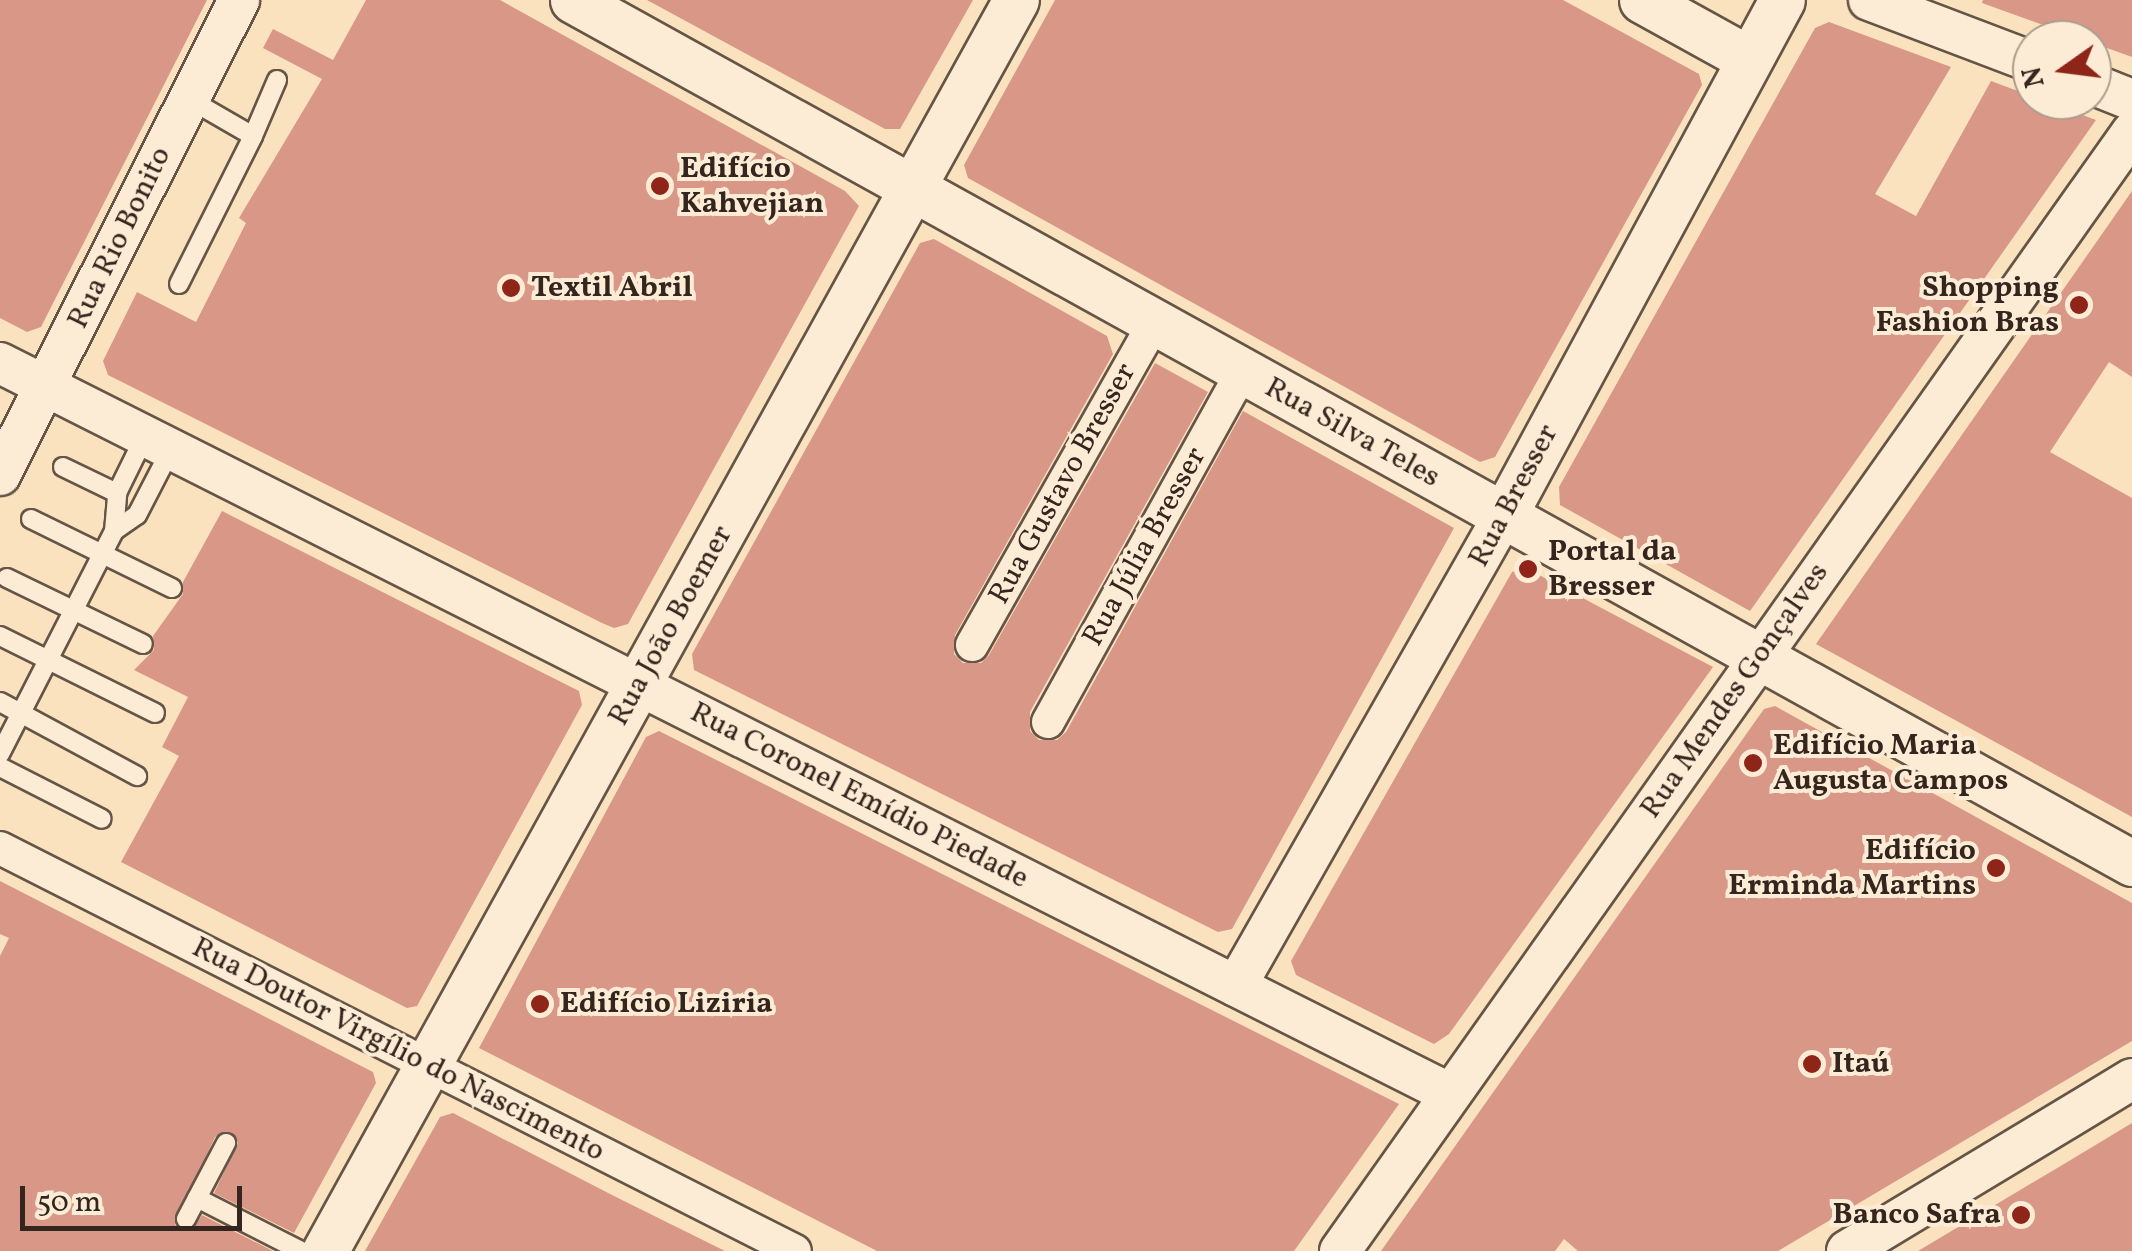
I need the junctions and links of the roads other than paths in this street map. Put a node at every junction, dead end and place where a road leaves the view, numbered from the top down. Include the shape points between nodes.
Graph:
1 (239, 0) edge
2 (572, 0) edge
3 (1016, 0) edge
4 (1642, 0) edge
5 (1782, 0) edge
6 (1870, 0) edge
7 (2012, 54) edge
8 (1748, 59) junction
9 (276, 80) dead end
10 (189, 100) junction
11 (2132, 132) edge
12 (253, 136) junction
13 (912, 190) junction
14 (179, 284) dead end
15 (1154, 323) junction
16 (0, 363) edge
17 (1242, 372) junction
18 (46, 386) junction
19 (157, 444) junction
20 (63, 467) dead end
21 (0, 476) edge
22 (118, 493) junction
23 (1503, 518) junction
24 (31, 519) dead end
25 (114, 531) junction
26 (103, 551) junction
27 (7, 578) dead end
28 (172, 588) dead end
29 (74, 609) junction
30 (0, 636) edge
31 (143, 644) dead end
32 (972, 645) dead end
33 (1758, 656) junction
34 (47, 661) junction
35 (638, 685) junction
36 (0, 702) edge
37 (21, 713) junction
38 (156, 713) dead end
39 (1048, 722) dead end
40 (0, 754) edge
41 (0, 767) edge
42 (136, 776) dead end
43 (102, 820) dead end
44 (0, 848) edge
45 (2132, 863) edge
46 (1236, 986) junction
47 (428, 1065) junction
48 (2132, 1079) edge
49 (1450, 1094) junction
50 (226, 1143) dead end
51 (197, 1198) junction
52 (186, 1219) dead end
53 (301, 1251) edge
54 (325, 1251) edge
55 (795, 1251) edge
56 (1340, 1251) edge
57 (1848, 1251) edge

1 - 10 street, Rua Rio Bonito
2 - 13 main road, Rua Silva Teles
3 - 13 main road, Rua João Boemer
4 - 8 main road
5 - 8 main road, Rua Bresser
6 - 7 street
8 - 23 main road, Rua Bresser
9 - 12 lane
10 - 12 lane
10 - 18 street, Rua Rio Bonito
11 - 33 street, Rua Mendes Gonçalves
12 - 14 lane
13 - 15 main road, Rua Silva Teles
13 - 35 main road, Rua João Boemer
15 - 17 main road, Rua Silva Teles
15 - 32 street, Rua Gustavo Bresser
16 - 18 street, Rua Coronel Emídio Piedade
17 - 23 main road, Rua Silva Teles
17 - 39 street, Rua Júlia Bresser
18 - 19 street, Rua Coronel Emídio Piedade
18 - 21 street, Rua Rio Bonito
19 - 22 lane
19 - 25 lane via 136,515
19 - 35 street, Rua Coronel Emídio Piedade
20 - 22 lane
22 - 25 lane
23 - 33 main road, Rua Silva Teles
23 - 46 street, Rua Bresser
24 - 26 lane
25 - 26 lane
26 - 28 lane
26 - 29 lane
27 - 29 lane
29 - 31 lane
29 - 34 lane
30 - 34 lane
33 - 45 main road, Rua Silva Teles
33 - 49 street, Rua Mendes Gonçalves
34 - 37 lane
34 - 38 lane
35 - 46 street, Rua Coronel Emídio Piedade
35 - 47 main road, Rua João Boemer
36 - 37 lane
37 - 40 lane
37 - 42 lane
41 - 43 lane
44 - 47 street, Rua Doutor Virgílio do Nascimento
46 - 49 street, Rua Coronel Emídio Piedade
47 - 54 main road, Rua João Boemer
47 - 55 street, Rua Doutor Virgílio do Nascimento
48 - 57 street
49 - 56 street, Rua Mendes Gonçalves
50 - 51 lane
51 - 52 lane
51 - 53 lane

